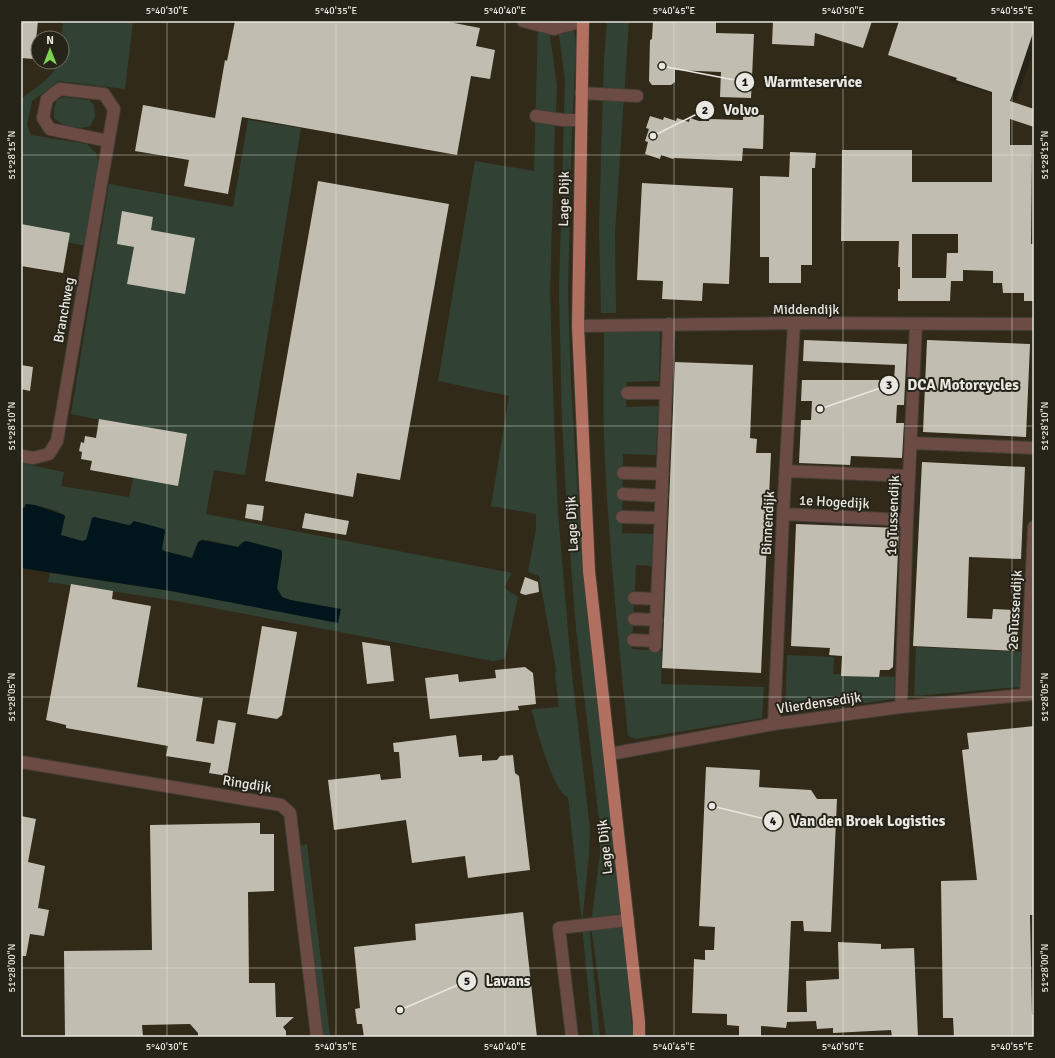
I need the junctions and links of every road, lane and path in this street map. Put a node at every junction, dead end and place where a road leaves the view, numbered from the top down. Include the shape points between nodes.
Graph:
1 (523, 21) edge
2 (537, 21) edge
3 (583, 21) edge
4 (581, 93) junction
5 (637, 96) dead end
6 (536, 116) dead end
7 (580, 120) junction
8 (108, 140) junction
9 (794, 323) junction
10 (669, 324) junction
11 (916, 324) junction
12 (1034, 324) edge
13 (578, 326) junction
14 (626, 393) dead end
15 (666, 393) junction
16 (911, 443) junction
17 (1034, 448) edge
18 (21, 456) edge
19 (786, 471) junction
20 (623, 473) dead end
21 (663, 474) junction
22 (909, 476) junction
23 (623, 494) dead end
24 (662, 496) junction
25 (783, 514) junction
26 (622, 517) dead end
27 (661, 518) junction
28 (907, 520) junction
29 (1034, 527) edge
30 (634, 598) dead end
31 (657, 599) junction
32 (634, 618) dead end
33 (657, 620) junction
34 (633, 640) dead end
35 (1030, 694) edge
36 (901, 707) junction
37 (774, 724) junction
38 (610, 754) junction
39 (21, 762) edge
40 (628, 920) junction
41 (639, 1022) junction
42 (317, 1037) edge
43 (572, 1037) edge
44 (640, 1037) edge
45 (644, 1037) edge

1 - 3 street via 554,29
2 - 3 street via 553,26
3 - 4 main road, Lage Dijk
4 - 5 street
4 - 7 main road, Lage Dijk
6 - 7 street
7 - 13 main road, Lage Dijk
8 - 8 street, Branchweg via 50,129 43,118 47,99 60,89 104,94 114,109
8 - 18 street, Branchweg via 57,441 49,454 33,458
9 - 10 street, Middendijk
9 - 11 street, Middendijk
9 - 19 street, Binnendijk
10 - 13 street, Middendijk
10 - 15 street
11 - 12 street, Middendijk
11 - 16 street, 1e Tussendijk
13 - 38 main road, Lage Dijk via 589,571
14 - 15 street
15 - 21 street
16 - 17 street
16 - 22 street, 1e Tussendijk
19 - 22 street, 1e Hogedijk
19 - 25 street, Binnendijk
20 - 21 street
21 - 24 street
22 - 28 street, 1e Tussendijk
23 - 24 street
24 - 27 street
25 - 28 street, 1e Hogedijk
25 - 37 street, Binnendijk
26 - 27 street
27 - 31 street
28 - 36 street, 1e Tussendijk
29 - 35 street, 2e Tussendijk
30 - 31 street
31 - 33 street
32 - 33 street
33 - 34 street via 655,644
35 - 36 street, Vlierdensedijk
36 - 37 street, Vlierdensedijk
37 - 38 street, Vlierdensedijk
38 - 40 main road, Lage Dijk
39 - 42 street, Ringdijk via 281,805 290,813
40 - 41 main road, Lage Dijk
40 - 43 street via 559,928
41 - 44 main road, Lage Dijk
41 - 45 main road, Lage Dijk

